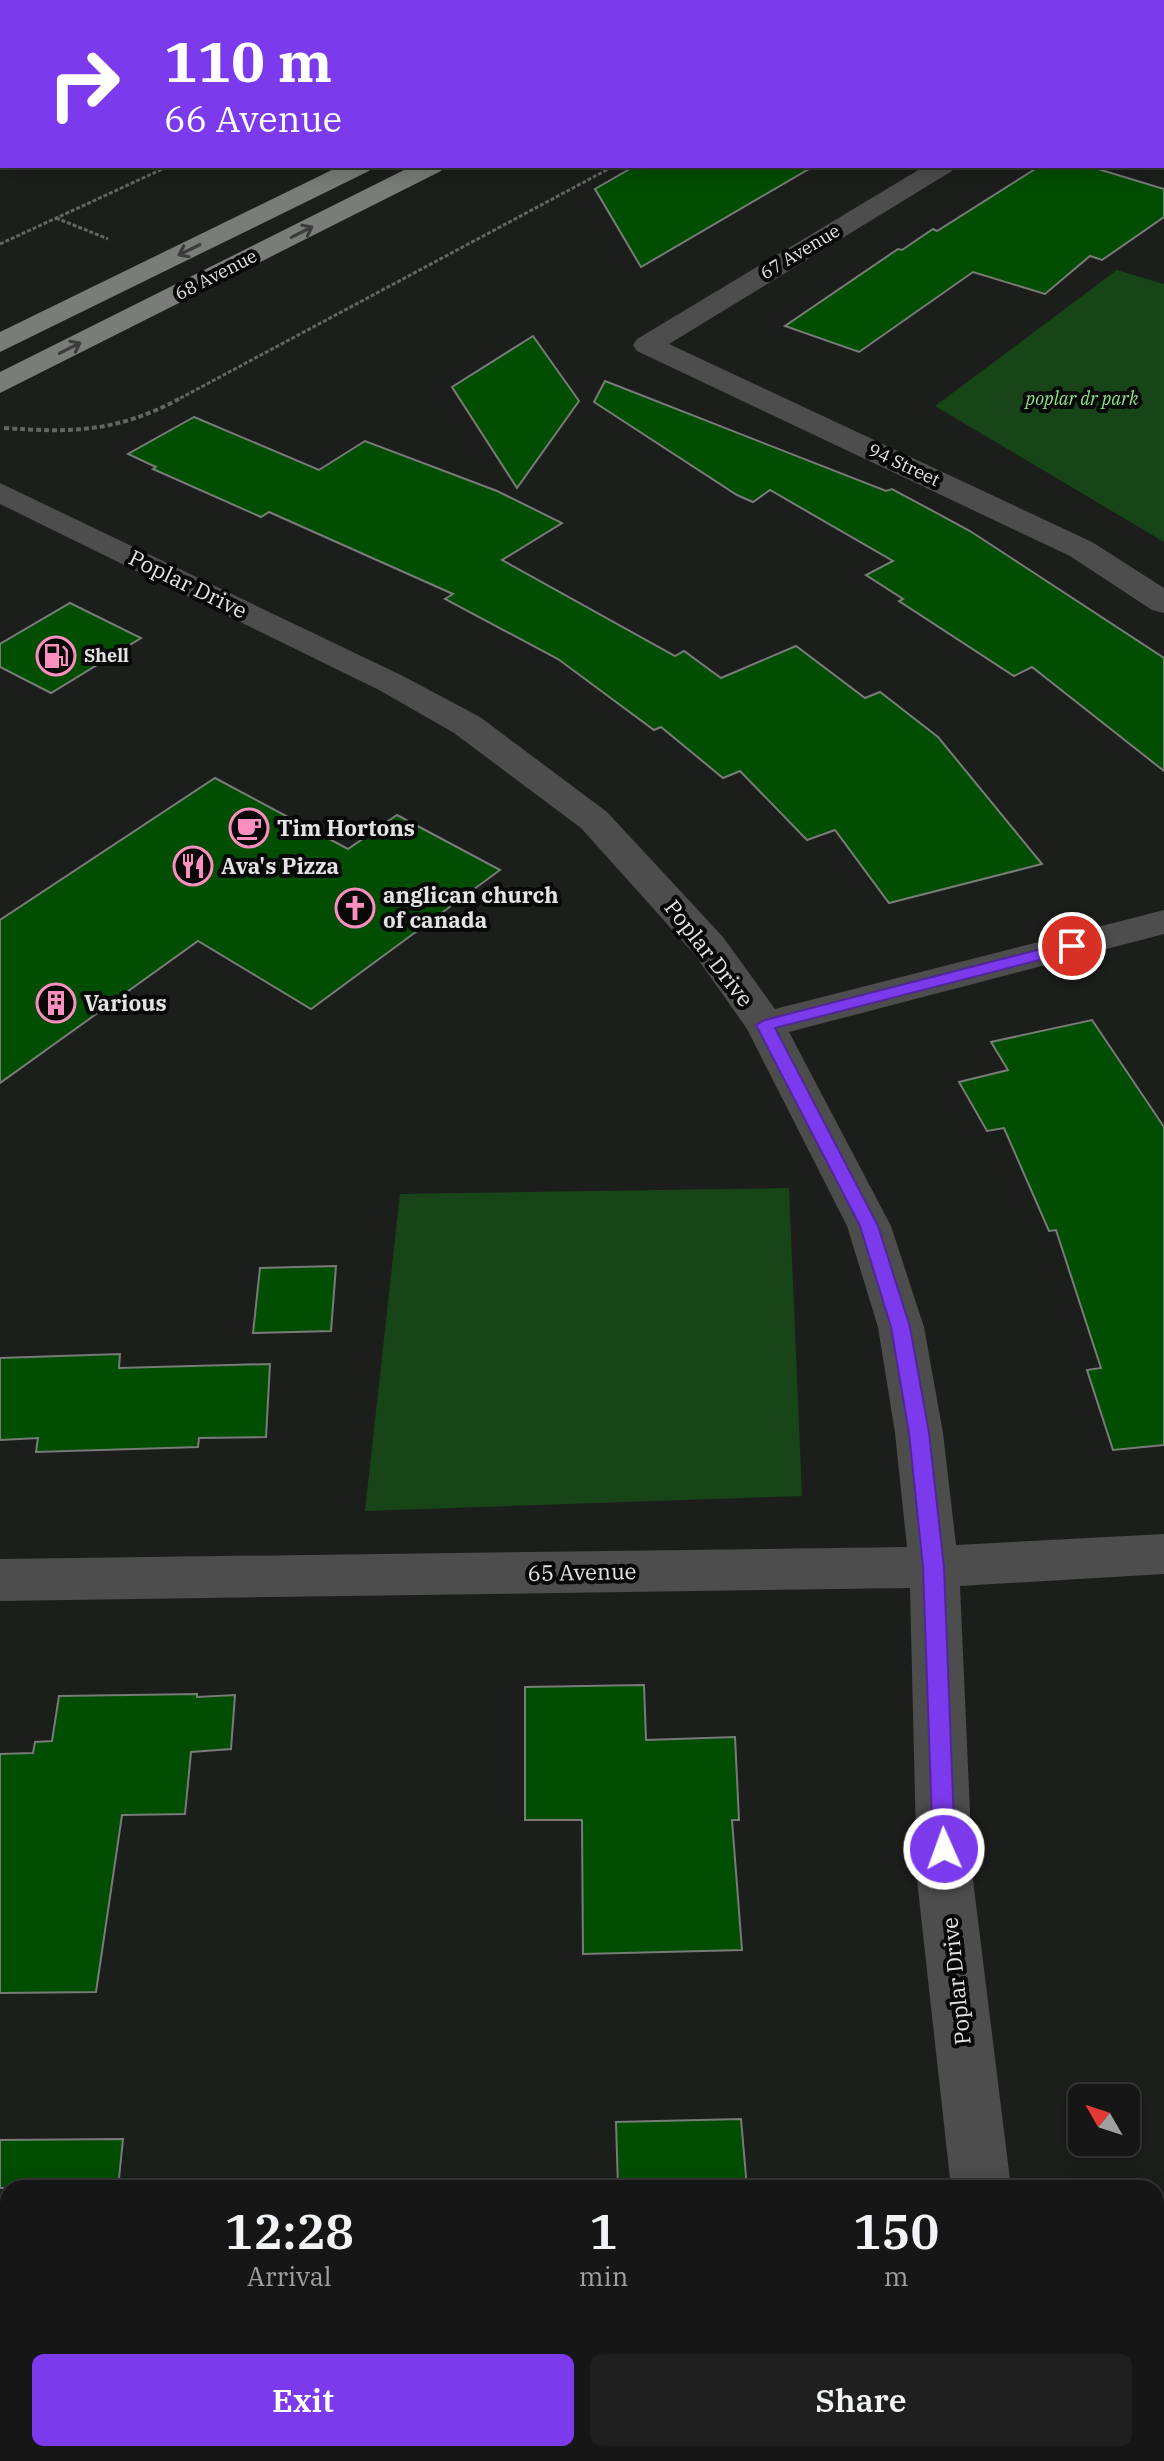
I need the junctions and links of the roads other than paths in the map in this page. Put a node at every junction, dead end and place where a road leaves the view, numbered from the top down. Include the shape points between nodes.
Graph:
1 (356, 168) edge
2 (428, 168) edge
3 (940, 168) edge
4 (657, 339) joint
5 (0, 343) edge
6 (0, 384) edge
7 (0, 492) edge
8 (1164, 603) edge
9 (1164, 922) edge
10 (765, 1025) junction
11 (1164, 1554) edge
12 (934, 1567) junction
13 (0, 1580) edge
14 (980, 2180) edge

1 -> 5 main road, 68 Avenue
6 -> 2 main road, 68 Avenue
3 - 4 street, 67 Avenue
4 - 8 street, 94 Street via 647,345 1081,549
7 - 10 street, Poplar Drive via 467,725 594,820 709,946
9 - 10 street
10 - 12 street, Poplar Drive via 869,1226 896,1312 919,1433
11 - 12 street, 65 Avenue
12 - 13 street, 65 Avenue
12 - 14 street, Poplar Drive via 945,1880

